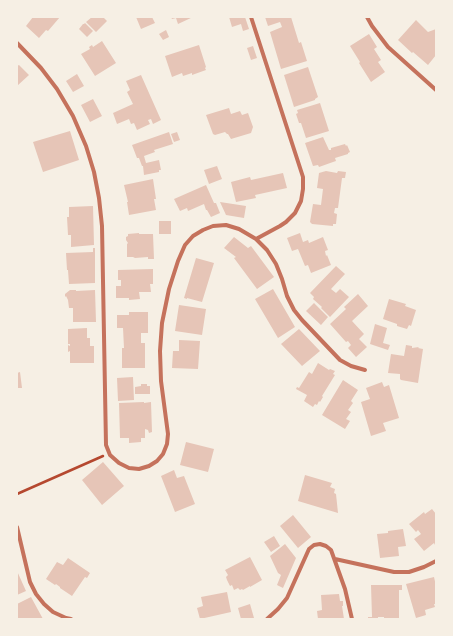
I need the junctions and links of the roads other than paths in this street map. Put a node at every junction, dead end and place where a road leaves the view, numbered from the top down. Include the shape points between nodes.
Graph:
1 (251, 17) edge
2 (367, 17) edge
3 (17, 43) edge
4 (436, 90) edge
5 (256, 239) junction
6 (365, 370) dead end
7 (17, 527) edge
8 (335, 559) junction
9 (436, 560) edge
10 (71, 619) edge
11 (267, 619) edge
12 (352, 619) edge

1 - 5 street via 303,177 301,201 295,213 286,222
2 - 4 street via 388,47
3 - 5 street via 57,89 73,116 94,172 102,226 106,445 118,463 139,469 149,466 163,454 167,444 161,381 162,323 169,289 185,245 193,236 213,226 226,225 240,229
5 - 6 street via 276,264 287,296 302,320 340,360
7 - 10 street via 30,582 36,594 53,612
8 - 9 street via 394,572 409,572
8 - 11 street via 331,550 320,544 308,550 287,598
8 - 12 street

